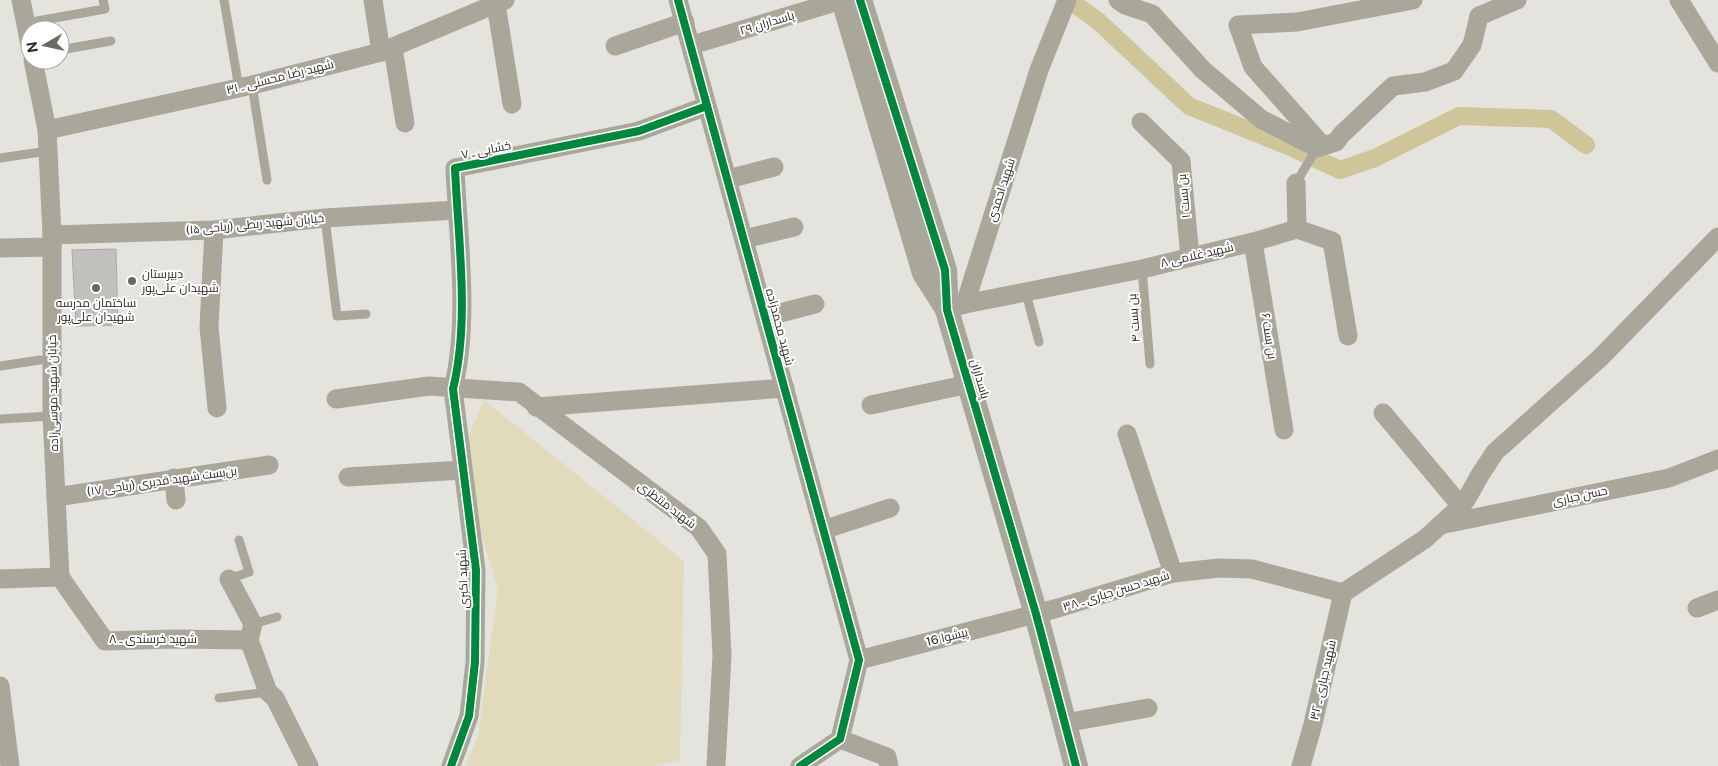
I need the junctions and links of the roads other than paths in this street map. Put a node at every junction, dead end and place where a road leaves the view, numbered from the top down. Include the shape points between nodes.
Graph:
1 (21, 0) edge
2 (224, 0) edge
3 (373, 0) edge
4 (678, 0) edge
5 (843, 0) edge
6 (860, 0) edge
7 (1067, 0) edge
8 (1118, 0) edge
9 (1413, 0) edge
10 (1517, 0) edge
11 (1679, 0) edge
12 (493, 3) edge
13 (104, 5) edge
14 (1476, 8) edge
15 (25, 20) edge
16 (39, 20) edge
17 (685, 22) junction
18 (111, 41) dead end
19 (615, 46) dead end
20 (692, 46) junction
21 (70, 48) edge
22 (387, 50) junction
23 (1718, 63) edge
24 (35, 70) edge
25 (245, 87) junction
26 (512, 104) dead end
27 (707, 106) junction
28 (1141, 122) dead end
29 (405, 123) dead end
30 (47, 130) junction
31 (1320, 147) junction
32 (48, 151) junction
33 (0, 158) edge
34 (774, 167) dead end
35 (728, 179) junction
36 (267, 180) dead end
37 (1296, 183) joint
38 (457, 210) junction
39 (325, 218) junction
40 (794, 227) dead end
41 (1297, 229) junction
42 (214, 230) junction
43 (1718, 236) edge
44 (744, 240) junction
45 (52, 241) junction
46 (1253, 242) junction
47 (0, 248) edge
48 (1190, 257) junction
49 (1142, 269) junction
50 (1026, 293) junction
51 (814, 304) dead end
52 (956, 307) junction
53 (366, 314) dead end
54 (765, 317) junction
55 (1348, 336) dead end
56 (1039, 342) dead end
57 (40, 360) dead end
58 (1150, 364) dead end
59 (0, 366) edge
60 (970, 384) junction
61 (785, 388) junction
62 (453, 389) junction
63 (336, 400) dead end
64 (871, 405) dead end
65 (536, 407) junction
66 (216, 408) dead end
67 (1383, 413) dead end
68 (52, 416) junction
69 (0, 419) edge
70 (1284, 430) dead end
71 (1127, 434) dead end
72 (1717, 463) edge
73 (269, 465) dead end
74 (463, 470) junction
75 (348, 477) dead end
76 (174, 478) junction
77 (56, 496) junction
78 (176, 500) dead end
79 (1461, 506) junction
80 (890, 508) dead end
81 (1439, 525) junction
82 (823, 530) junction
83 (239, 540) dead end
84 (1173, 573) junction
85 (60, 577) junction
86 (0, 579) edge
87 (229, 579) joint
88 (1343, 593) junction
89 (1718, 600) edge
90 (1697, 608) dead end
91 (1036, 614) junction
92 (277, 617) dead end
93 (251, 632) junction
94 (859, 660) junction
95 (0, 686) edge
96 (268, 692) junction
97 (219, 698) dead end
98 (1148, 708) dead end
99 (1065, 724) junction
100 (840, 739) junction
101 (10, 766) edge
102 (309, 766) edge
103 (451, 766) edge
104 (716, 766) edge
105 (800, 766) edge
106 (889, 766) edge
107 (1076, 766) edge
108 (1301, 766) edge

1 - 15 street
2 - 25 lane
3 - 22 street
4 - 17 street, شهید محمدزاده
5 - 20 street, پاسداران ۲۹
5 - 52 street, پاسداران via 924,273
6 - 52 street, پاسداران
7 - 52 street, شهید احمدی
8 - 31 street via 1152,14 1203,70 1261,119
9 - 31 street via 1298,22 1238,25 1253,67
10 - 14 street
11 - 23 street
12 - 22 street, شهید رضا محسنی ـ ۳۱
12 - 26 street
13 - 16 lane
14 - 31 street via 1472,45 1454,71 1425,82 1393,86 1336,142
17 - 19 street
17 - 20 street, شهید محمدزاده
18 - 21 lane
20 - 27 street, شهید محمدزاده
22 - 25 street, شهید رضا محسنی ـ ۳۱
22 - 29 street
24 - 30 street, خیابان شهید موسی‌زاده
25 - 30 street, شهید رضا محسنی ـ ۳۱
25 - 36 lane
27 - 35 street, شهید محمدزاده
27 - 38 street, خشایی ـ ۷ via 640,131 456,168
28 - 48 street, بن بست ۱ via 1181,161
30 - 32 street, خیابان شهید موسی‌زاده
31 - 37 lane
32 - 33 lane
32 - 45 street, خیابان شهید موسی‌زاده
34 - 35 street
35 - 44 street, شهید محمدزاده
37 - 41 street
38 - 39 street, خیابان شهید ربطی (ریاحی ۱۵)
38 - 62 street, خشایی ـ ۷ via 461,276 459,366
39 - 42 street, خیابان شهید ربطی (ریاحی ۱۵)
39 - 53 lane via 337,316
40 - 44 street
41 - 46 street, ۸ شهید غلامی
41 - 55 street via 1332,241
42 - 45 street, خیابان شهید ربطی (ریاحی ۱۵)
42 - 66 street via 209,327
43 - 79 street via 1600,358 1495,452
44 - 54 street, شهید محمدزاده
45 - 47 street, خیابان شهید ربطی (ریاحی ۱۵)
45 - 68 street, خیابان شهید موسی‌زاده
46 - 48 street, ۸ شهید غلامی
46 - 70 street, بن بست ۶
48 - 49 street, ۸ شهید غلامی
49 - 50 street, ۸ شهید غلامی
49 - 58 lane, بن بست ۴
50 - 52 street, ۸ شهید غلامی
50 - 56 lane
51 - 54 street
52 - 60 street, پاسداران
54 - 61 street, شهید محمدزاده
57 - 59 lane
60 - 64 street
60 - 91 street, پاسداران
61 - 65 street
61 - 82 street, شهید محمدزاده
62 - 63 street, شهید منتظری via 429,386
62 - 65 street, شهید منتظری via 519,392
62 - 74 street, شهید اکبری
65 - 104 street, شهید منتظری via 698,528 718,554 722,655
67 - 79 street
68 - 69 lane
68 - 77 street, خیابان شهید موسی‌زاده
71 - 84 street
72 - 81 street, حسن جباری via 1670,478
73 - 76 street, بن‌بست شهید قدیری (ریاحی ۱۷)
74 - 75 street
74 - 103 street, شهید اکبری via 476,570 475,662 469,716
76 - 77 street, بن‌بست شهید قدیری (ریاحی ۱۷)
76 - 78 street
77 - 85 street, خیابان شهید موسی‌زاده
79 - 81 street
80 - 82 street
81 - 88 street via 1424,539
82 - 94 street, شهید محمدزاده
83 - 87 lane via 248,572
84 - 88 street, شهید حسن جباری ـ ۳۸ via 1219,568 1252,569
84 - 91 street, شهید حسن جباری ـ ۳۸
85 - 86 street
85 - 93 street, شهید خرسندی ـ ۸ via 105,641
87 - 93 street
88 - 108 street, شهید جباری ـ ۳۲
89 - 90 street
91 - 94 street, پیشوا 16
91 - 99 street, پاسداران
92 - 93 lane
93 - 96 street
94 - 100 street
95 - 101 street
96 - 97 lane
96 - 102 street via 275,698
98 - 99 street
99 - 107 street, پاسداران
100 - 105 street
100 - 106 street via 887,757

